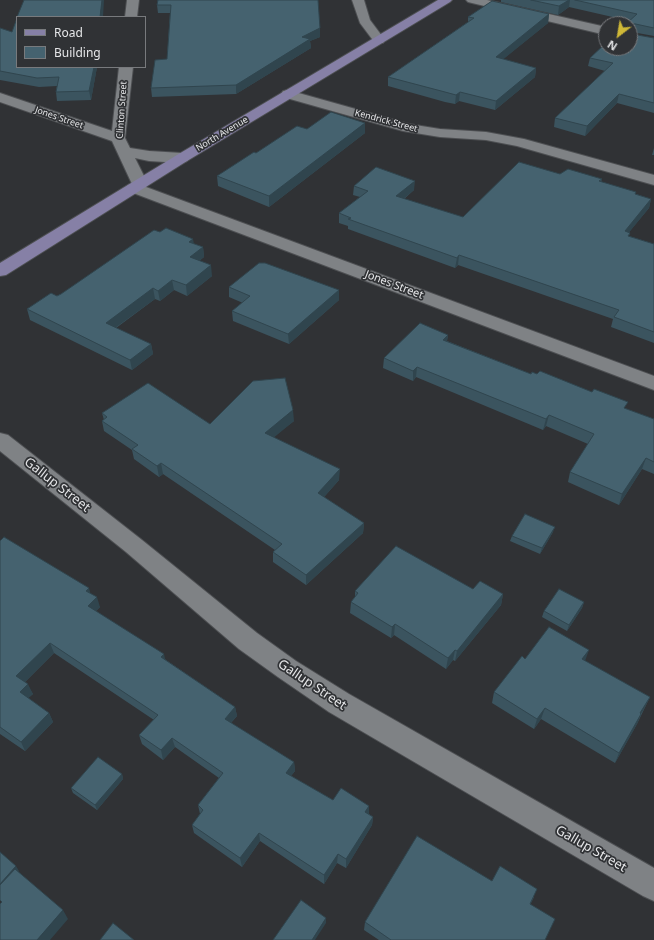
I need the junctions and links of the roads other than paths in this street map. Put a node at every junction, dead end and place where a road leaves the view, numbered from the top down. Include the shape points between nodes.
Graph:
1 (133, 0) edge
2 (358, 0) edge
3 (446, 0) edge
4 (472, 0) edge
5 (131, 16) edge
6 (598, 29) edge
7 (379, 40) junction
8 (126, 68) edge
9 (304, 84) junction
10 (319, 88) dead end
11 (288, 94) junction
12 (0, 98) edge
13 (410, 115) dead end
14 (486, 136) junction
15 (121, 145) junction
16 (182, 158) junction
17 (654, 180) edge
18 (137, 186) junction
19 (0, 271) edge
20 (654, 383) edge
21 (0, 440) edge
22 (654, 885) edge

1 - 5 street
2 - 7 street via 364,20
3 - 7 main road, North Avenue
4 - 6 street
7 - 9 main road, North Avenue
8 - 15 street, Clinton Street
9 - 10 street
9 - 11 main road, North Avenue
11 - 14 street, Kendrick Street via 408,128 440,134
11 - 16 main road, North Avenue
12 - 15 street, Jones Street
13 - 14 street, Kendrick Street
14 - 17 street, Kendrick Street via 519,142
15 - 16 street, Jones Street via 149,156
15 - 18 street
16 - 18 main road, North Avenue
18 - 19 main road, North Avenue
18 - 20 street, Jones Street
21 - 22 street, Gallup Street via 134,546 248,641 287,669 338,703

